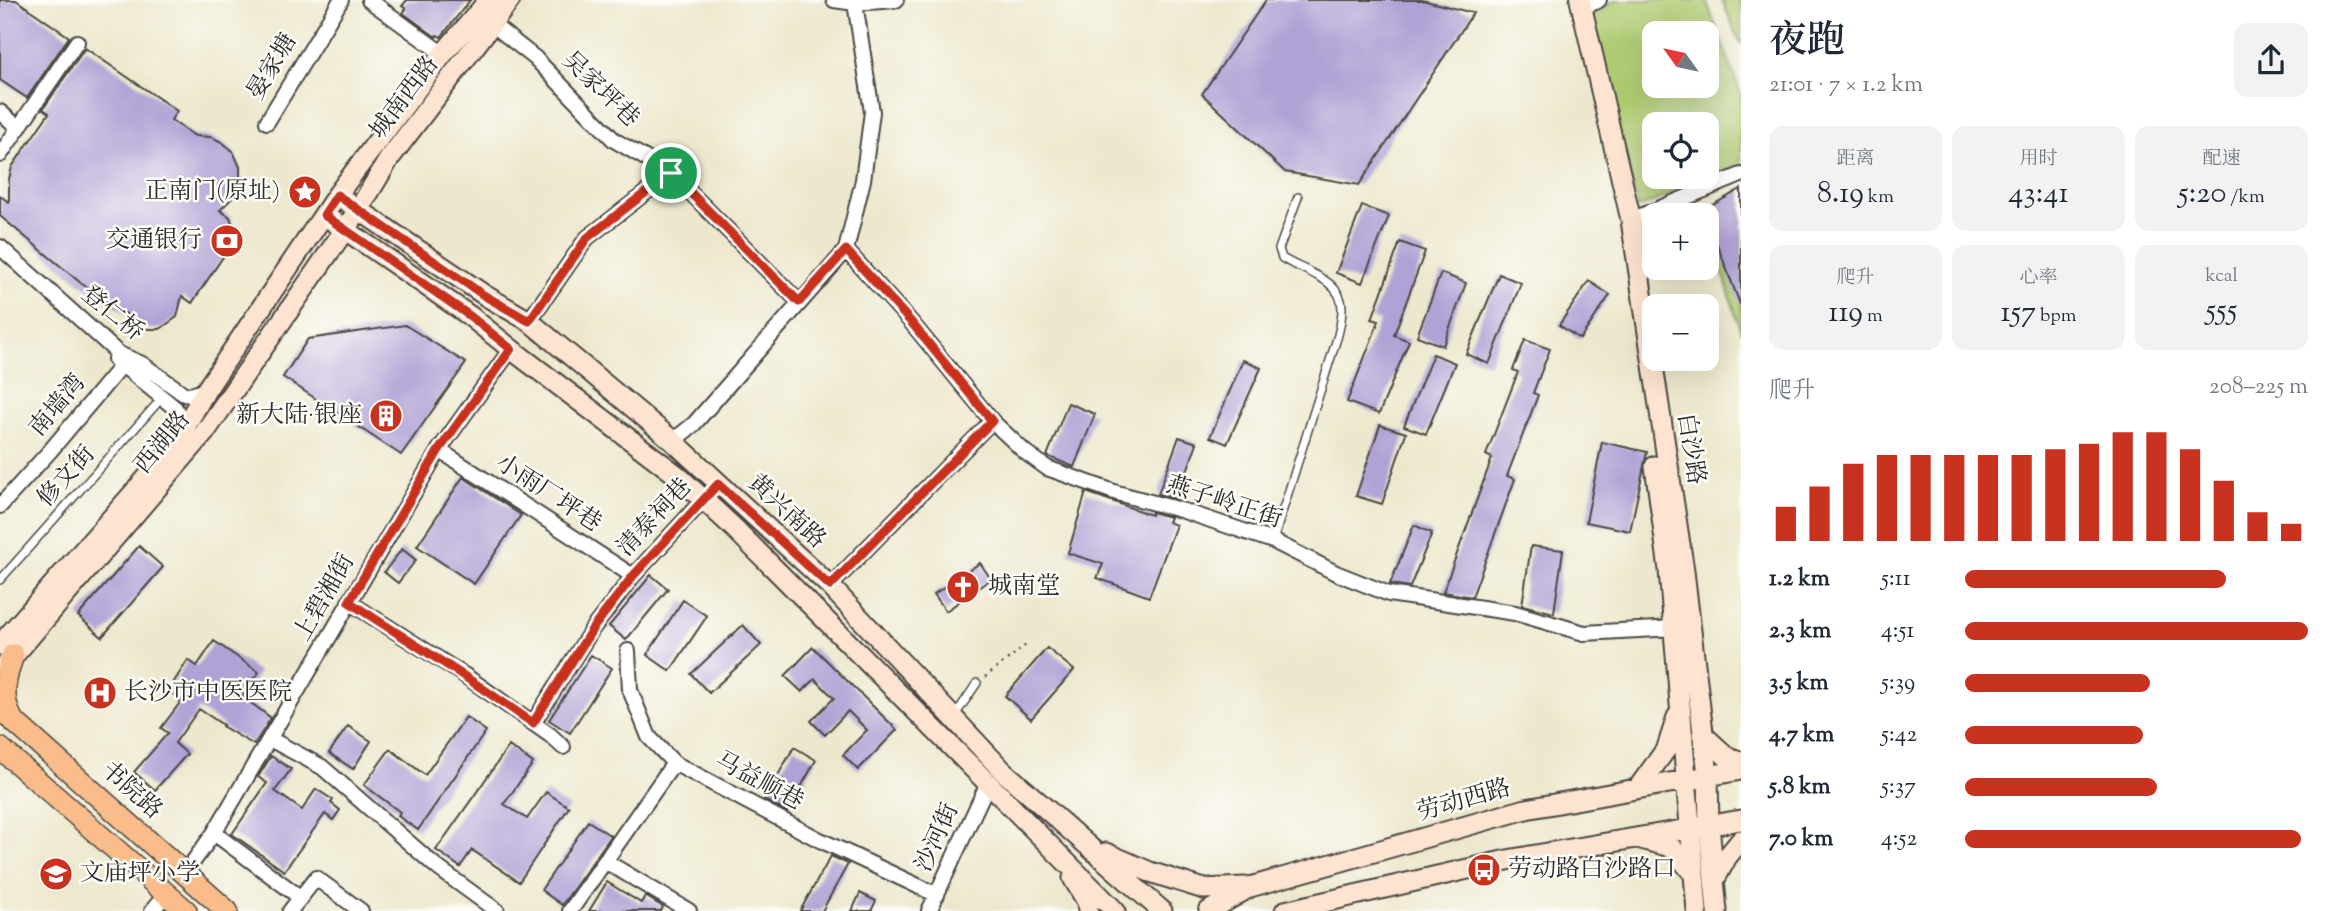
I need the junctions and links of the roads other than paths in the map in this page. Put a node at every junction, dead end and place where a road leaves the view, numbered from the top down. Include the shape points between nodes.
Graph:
1 (341, 0) edge
2 (369, 0) edge
3 (489, 0) edge
4 (510, 0) edge
5 (834, 0) edge
6 (896, 0) edge
7 (882, 1) edge
8 (1582, 2) edge
9 (855, 3) junction
10 (492, 24) junction
11 (78, 43) dead end
12 (443, 54) junction
13 (0, 112) edge
14 (267, 122) dead end
15 (19, 128) junction
16 (0, 155) edge
17 (388, 159) junction
18 (671, 173) junction
19 (1741, 175) edge
20 (337, 195) junction
21 (1298, 197) dead end
22 (359, 209) junction
23 (324, 215) junction
24 (1631, 220) junction
25 (345, 230) junction
26 (397, 236) junction
27 (0, 247) edge
28 (846, 250) junction
29 (382, 254) junction
30 (0, 255) edge
31 (313, 276) junction
32 (799, 302) junction
33 (529, 321) junction
34 (511, 349) junction
35 (122, 365) junction
36 (206, 390) junction
37 (162, 398) junction
38 (992, 421) junction
39 (186, 426) junction
40 (673, 442) junction
41 (439, 450) junction
42 (718, 484) junction
43 (703, 499) junction
44 (0, 506) edge
45 (1273, 541) junction
46 (633, 576) junction
47 (0, 580) edge
48 (830, 586) junction
49 (349, 602) junction
50 (1675, 628) junction
51 (628, 651) dead end
52 (4, 657) edge
53 (977, 683) road end
54 (0, 709) edge
55 (1680, 709) junction
56 (954, 718) junction
57 (533, 723) junction
58 (16, 724) junction
59 (1702, 734) junction
60 (270, 739) junction
61 (563, 747) dead end
62 (0, 748) edge
63 (1741, 762) edge
64 (674, 763) junction
65 (0, 770) edge
66 (1741, 770) edge
67 (1708, 775) junction
68 (1686, 779) junction
69 (988, 783) junction
70 (1638, 788) junction
71 (53, 794) junction
72 (1741, 820) edge
73 (1709, 825) junction
74 (1689, 828) junction
75 (214, 834) junction
76 (1077, 837) junction
77 (1637, 838) junction
78 (1741, 840) edge
79 (1056, 850) junction
80 (605, 862) junction
81 (184, 873) junction
82 (1694, 874) junction
83 (1714, 881) junction
84 (1250, 887) junction
85 (166, 894) junction
86 (937, 895) junction
87 (301, 898) junction
88 (152, 911) edge
89 (186, 911) edge
90 (228, 911) edge
91 (290, 911) edge
92 (361, 911) edge
93 (497, 911) edge
94 (570, 911) edge
95 (690, 911) edge
96 (929, 911) edge
97 (1088, 911) edge
98 (1115, 911) edge
99 (1162, 911) edge
100 (1209, 911) edge
101 (1285, 911) edge
102 (1698, 911) edge
103 (1717, 911) edge

1 - 14 street, 晏家塘
2 - 12 street
3 - 12 main road, 城南西路
4 - 10 main road, 城南西路
5 - 9 street
6 - 7 street
7 - 9 street
8 - 24 main road, 白沙路
8 - 50 main road, 白沙路 via 1620,222
9 - 28 street via 872,112 863,180
10 - 17 main road, 城南西路
10 - 18 street, 吴家坪巷 via 535,58 614,140
11 - 15 street
12 - 20 main road, 城南西路
13 - 15 street
15 - 16 street
17 - 22 main road, 城南西路
17 - 26 main road via 377,198 383,217
18 - 32 street, 吴家坪巷
18 - 33 street via 587,238
19 - 24 street
20 - 22 main road, 黄兴南路
20 - 23 main road, 城南西路
21 - 45 lane via 1279,249 1282,258 1336,289 1342,306 1338,335
22 - 25 main road, 城南西路
22 - 26 main road, 黄兴南路
23 - 25 main road, 黄兴南路
23 - 36 main road, 西湖路
24 - 59 main road, 白沙路 via 1684,571
25 - 29 main road, 黄兴南路
25 - 31 main road, 西湖路
26 - 33 main road, 黄兴南路
27 - 36 street, 登仁桥 via 119,354 142,364 184,394
28 - 32 street
28 - 38 street, 燕子岭正街
29 - 31 main road via 344,253
29 - 34 main road, 黄兴南路
30 - 35 street, 登仁桥
31 - 52 main road, 西湖路 via 197,442
32 - 40 street via 694,424
33 - 40 main road, 黄兴南路
34 - 41 street, 上碧湘街
34 - 43 main road, 黄兴南路
35 - 37 street, 登仁桥
35 - 44 street, 南墙湾
36 - 39 main road, 西湖路
37 - 39 street, 登仁桥 via 180,413
37 - 47 lane, 修文街
38 - 45 street, 燕子岭正街 via 1048,468
38 - 48 street
39 - 52 main road, 西湖路
40 - 42 main road, 黄兴南路
41 - 46 street, 小雨厂坪巷
41 - 49 street, 上碧湘街
42 - 43 street, 清泰祠巷
42 - 48 main road, 黄兴南路
43 - 46 street, 清泰祠巷
43 - 69 main road, 黄兴南路
45 - 50 street, 燕子岭正街 via 1389,594 1515,613 1584,633
46 - 57 street, 清泰祠巷 via 593,628
48 - 56 main road, 黄兴南路
49 - 57 street
49 - 60 street, 上碧湘街
50 - 55 main road, 白沙路
51 - 64 street, 马益顺巷 via 629,690 649,737
52 - 58 main road via 3,694
53 - 56 lane
54 - 58 main road, 书院路
55 - 68 main road, 白沙路
55 - 70 main road via 1667,748
56 - 76 main road, 黄兴南路 via 1003,771
57 - 61 street
58 - 81 main road, 书院路
59 - 63 main road via 1726,756
59 - 67 main road, 白沙路
60 - 75 street, 上碧湘街
60 - 93 street via 322,767 438,869
62 - 71 main road
64 - 80 street
64 - 86 street, 马益顺巷
65 - 71 main road
66 - 67 main road, 劳动西路
67 - 68 main road, 劳动西路
67 - 73 main road, 白沙路
68 - 70 main road, 劳动西路
68 - 74 main road, 白沙路
69 - 79 main road, 黄兴南路
69 - 86 street, 沙河街
70 - 84 main road, 劳动西路 via 1526,809
71 - 85 main road
72 - 73 main road
73 - 74 main road
73 - 83 main road, 白沙路
74 - 77 main road
74 - 82 main road, 白沙路
75 - 81 street, 上碧湘街
75 - 87 street
76 - 84 main road via 1119,860 1204,889
76 - 99 main road, 黄兴南路
77 - 82 main road via 1671,847
77 - 101 main road via 1507,860
78 - 83 main road
79 - 97 main road
79 - 98 main road, 黄兴南路
80 - 94 street
80 - 95 street
81 - 90 main road, 书院路
82 - 102 main road, 白沙路
83 - 103 main road, 白沙路
84 - 100 main road, 劳动西路
85 - 88 street
85 - 89 main road
86 - 96 street, 沙河街
87 - 91 street
87 - 92 street via 316,878

